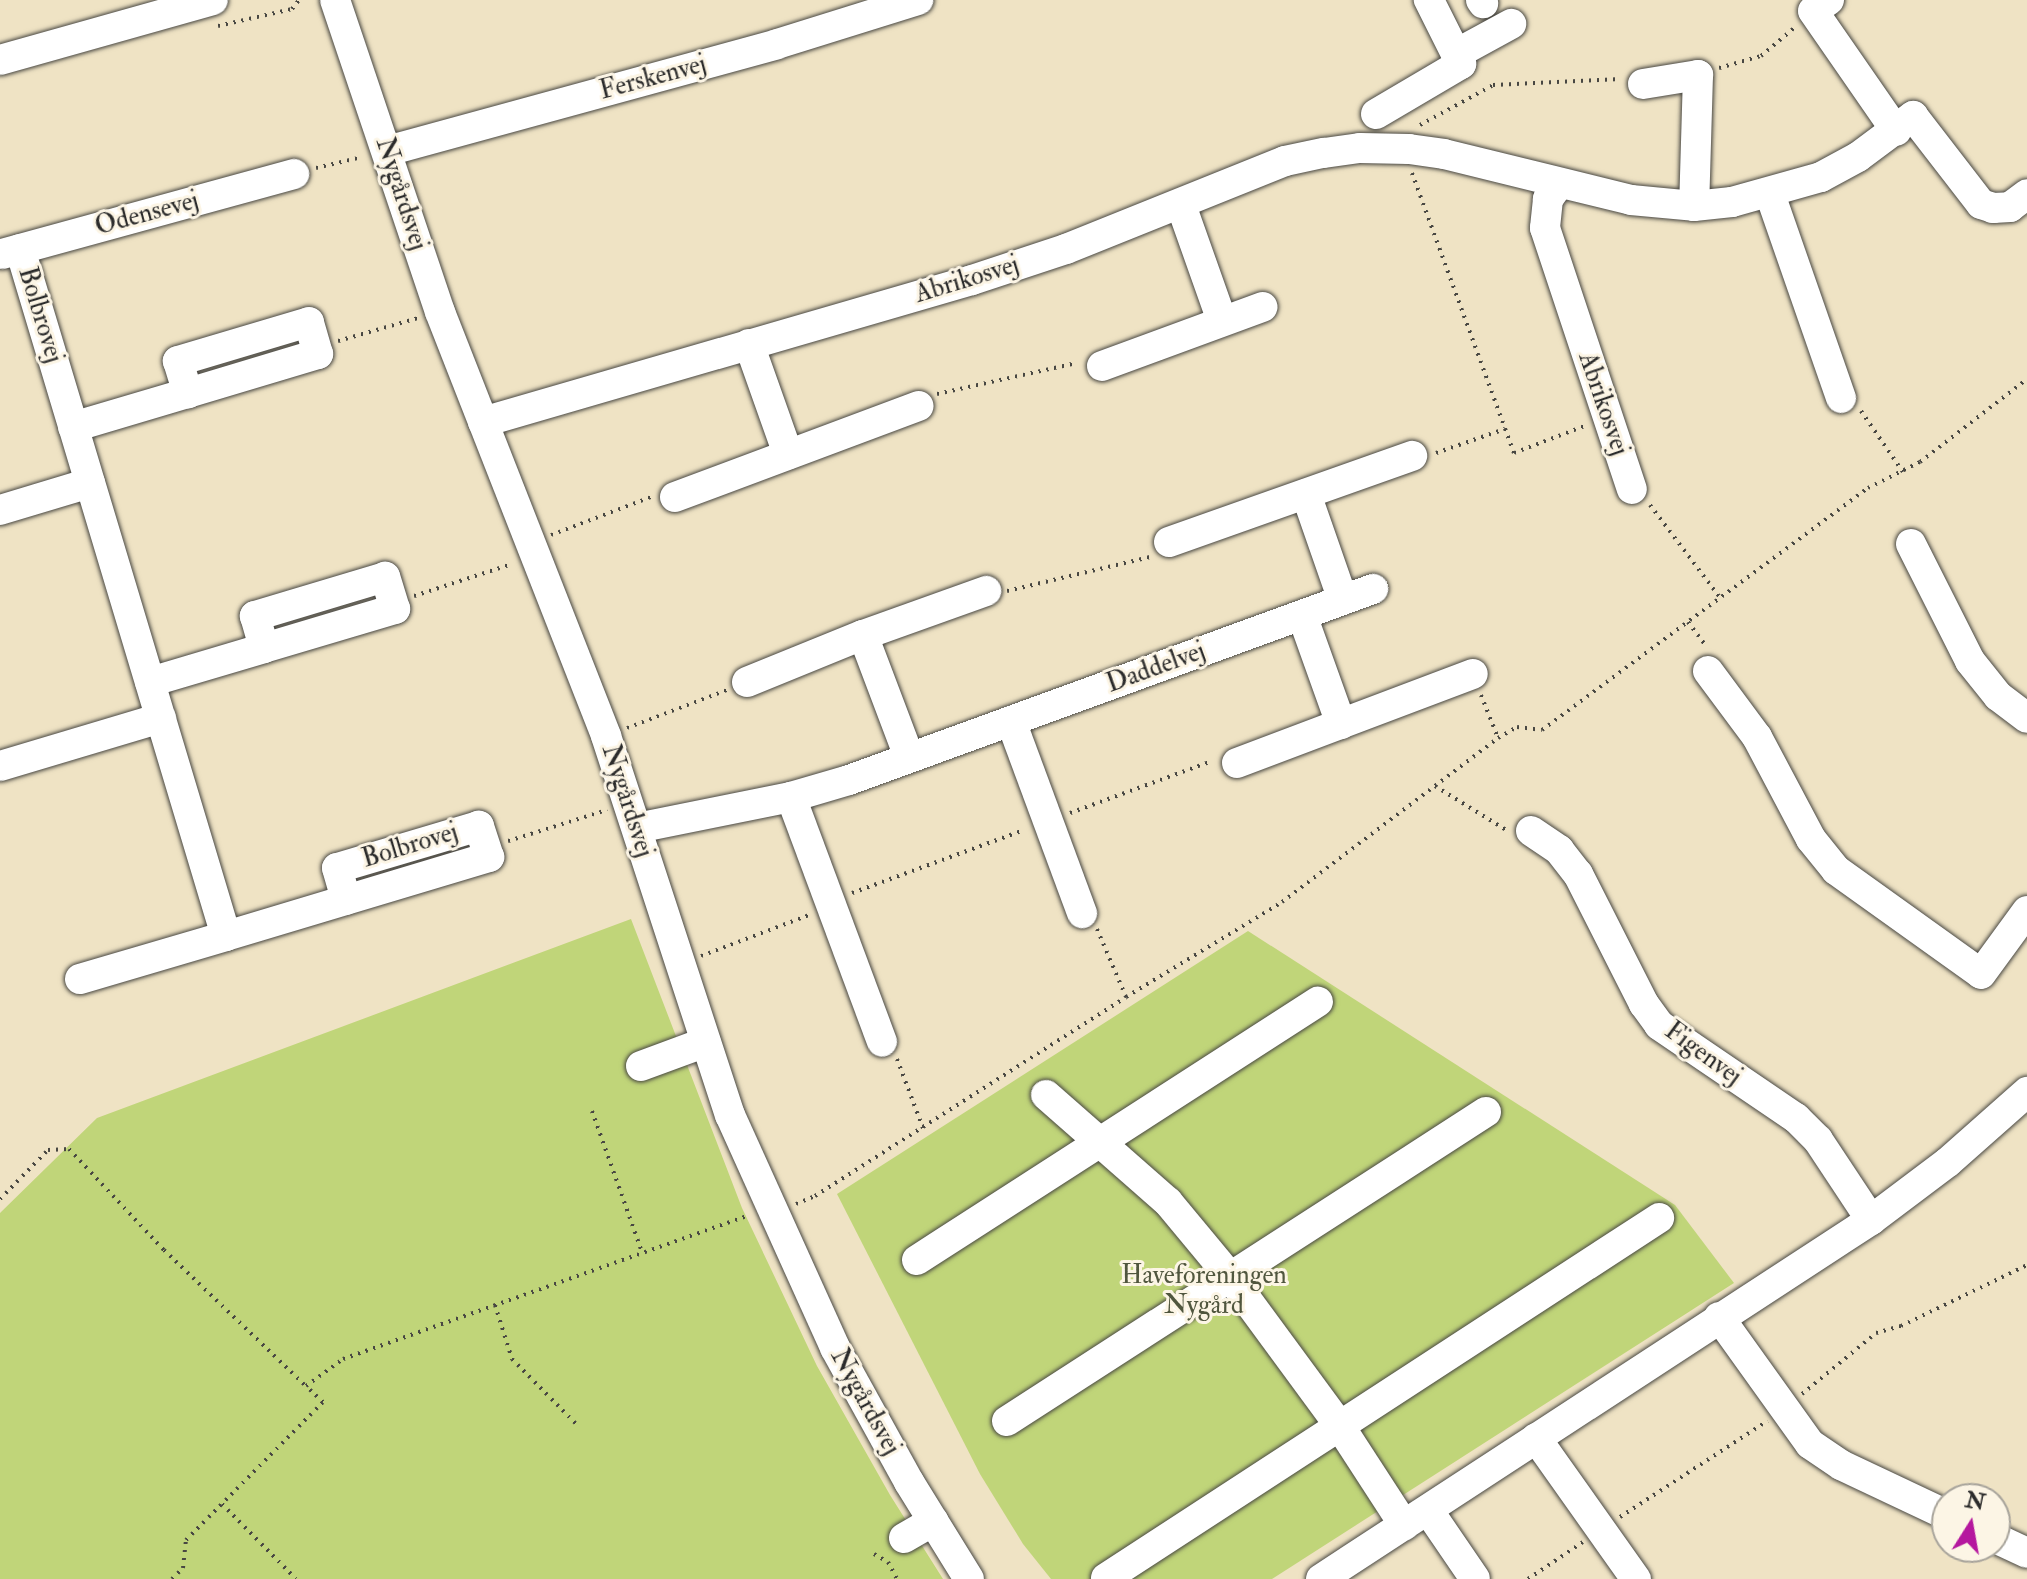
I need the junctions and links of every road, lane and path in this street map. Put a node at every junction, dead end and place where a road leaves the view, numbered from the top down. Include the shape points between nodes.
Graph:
1 (213, 0) edge
2 (335, 0) edge
3 (918, 0) edge
4 (1429, 0) edge
5 (1821, 6) edge
6 (1511, 24) dead end
7 (1456, 54) junction
8 (0, 60) edge
9 (1698, 75) junction
10 (1643, 84) joint
11 (1376, 114) dead end
12 (1896, 131) junction
13 (1409, 149) junction
14 (387, 151) junction
15 (294, 174) joint
16 (1559, 184) junction
17 (1770, 194) junction
18 (2027, 194) edge
19 (1181, 205) junction
20 (1694, 206) junction
21 (10, 251) edge
22 (1262, 307) dead end
23 (440, 312) junction
24 (1222, 321) junction
25 (749, 344) junction
26 (316, 347) joint
27 (1102, 366) joint
28 (2027, 379) edge
29 (1841, 398) joint
30 (919, 406) joint
31 (1608, 417) junction
32 (483, 422) junction
33 (73, 427) junction
34 (1505, 429) junction
35 (788, 454) junction
36 (1412, 456) joint
37 (1903, 472) junction
38 (90, 483) junction
39 (1632, 489) joint
40 (1306, 494) junction
41 (675, 497) dead end
42 (0, 510) edge
43 (1169, 542) joint
44 (1911, 544) dead end
45 (1373, 589) dead end
46 (986, 591) joint
47 (1721, 599) junction
48 (1343, 600) junction
49 (1302, 615) junction
50 (863, 635) junction
51 (264, 648) dead end
52 (1708, 671) dead end
53 (1473, 674) joint
54 (150, 682) junction
55 (747, 682) joint
56 (161, 718) junction
57 (2027, 718) edge
58 (1011, 721) junction
59 (1341, 724) junction
60 (606, 736) junction
61 (1498, 738) junction
62 (909, 757) junction
63 (1237, 763) joint
64 (0, 766) edge
65 (1435, 786) junction
66 (791, 797) junction
67 (632, 815) junction
68 (1048, 821) junction
69 (1531, 831) joint
70 (486, 848) joint
71 (832, 907) junction
72 (2027, 911) edge
73 (1082, 913) joint
74 (226, 936) junction
75 (680, 963) junction
76 (80, 979) dead end
77 (1126, 997) junction
78 (1318, 1002) dead end
79 (706, 1042) junction
80 (882, 1042) joint
81 (641, 1066) dead end
82 (1046, 1095) dead end
83 (2022, 1107) edge
84 (592, 1111) dead end
85 (1486, 1112) dead end
86 (923, 1128) junction
87 (1101, 1142) junction
88 (0, 1199) edge
89 (772, 1214) junction
90 (1659, 1218) dead end
91 (1871, 1220) junction
92 (642, 1252) junction
93 (917, 1260) dead end
94 (1231, 1278) junction
95 (495, 1305) junction
96 (1719, 1317) junction
97 (306, 1386) junction
98 (1007, 1421) dead end
99 (578, 1426) dead end
100 (1341, 1428) junction
101 (1536, 1438) junction
102 (222, 1504) junction
103 (1931, 1507) edge
104 (1416, 1518) junction
105 (933, 1521) junction
106 (904, 1538) dead end
107 (874, 1554) dead end
108 (1106, 1578) edge
109 (172, 1579) edge
110 (296, 1579) edge
111 (897, 1579) edge
112 (969, 1579) edge
113 (1321, 1579) edge
114 (1475, 1579) edge
115 (1636, 1579) edge

1 - 8 street
2 - 14 street, Nygårdsvej
3 - 14 street, Ferskenvej
4 - 7 street
5 - 9 path via 1761,56
5 - 12 street
6 - 7 street
7 - 11 street via 1461,64
9 - 10 street
9 - 20 street
10 - 13 path via 1634,78 1493,85 1415,128
12 - 17 street, Abrikosvej via 1821,177
12 - 18 street, Abrikosvej via 1913,116 1981,204 2010,207
13 - 16 street, Abrikosvej
13 - 19 street, Abrikosvej via 1360,148 1285,161
13 - 34 path via 1410,168
14 - 15 path
14 - 23 street, Nygårdsvej
15 - 21 street, Odensevej
16 - 20 street, Abrikosvej via 1631,200
16 - 31 street, Abrikosvej via 1548,199 1545,228
17 - 20 street, Abrikosvej
17 - 29 street
19 - 24 street
19 - 25 street, Abrikosvej via 972,280
21 - 33 street, Bolbrovej
22 - 24 street
23 - 26 path
23 - 32 street, Nygårdsvej
24 - 27 street
25 - 32 street, Abrikosvej
25 - 35 street
26 - 33 street via 318,354
27 - 30 path via 1093,360 919,397
28 - 37 path
29 - 37 path via 1852,399
30 - 35 street
31 - 34 path via 1514,453
31 - 39 street, Abrikosvej
32 - 60 street, Nygårdsvej
33 - 38 street, Bolbrovej
34 - 36 path via 1418,460
35 - 41 street
36 - 40 street
37 - 47 path via 1868,488
38 - 42 street
38 - 54 street, Bolbrovej
39 - 47 path via 1644,496
40 - 43 street
40 - 48 street
43 - 46 path via 1168,552 994,595
44 - 57 street via 1970,661 1998,696
45 - 48 street, Daddelvej
46 - 50 street
47 - 61 path via 1542,730 1517,727
48 - 49 street, Daddelvej
49 - 58 street, Daddelvej
49 - 59 street
50 - 55 street
50 - 62 street
51 - 54 street
52 - 72 street via 1757,737 1811,839 1836,870 1981,974
53 - 59 street
53 - 61 path
54 - 56 street, Bolbrovej
55 - 60 path
56 - 64 street
56 - 74 street, Bolbrovej
58 - 62 street, Daddelvej
58 - 68 street
59 - 63 street
60 - 67 street, Nygårdsvej
61 - 65 path
62 - 66 street, Daddelvej
63 - 68 path via 1230,755
65 - 69 path via 1520,838
65 - 77 path via 1282,902
66 - 67 street, Daddelvej
66 - 71 street
67 - 70 path
67 - 75 street, Nygårdsvej
68 - 71 path via 855,891
68 - 73 street
69 - 91 street, Figenvej via 1559,850 1578,874 1659,1025 1796,1118 1818,1140
70 - 74 street, Bolbrovej via 489,857
71 - 75 path
71 - 80 street
73 - 77 path via 1091,915
74 - 76 street, Bolbrovej
75 - 79 street, Nygårdsvej
77 - 86 path
78 - 87 street
79 - 81 street
79 - 89 street, Nygårdsvej
80 - 86 path via 892,1046
82 - 87 street
83 - 91 street
84 - 92 path
85 - 94 street
86 - 89 path via 815,1196
87 - 93 street
87 - 94 street via 1168,1202
88 - 97 path via 48,1150 69,1149 164,1250
89 - 92 path via 745,1216
89 - 105 street, Nygårdsvej via 835,1348
90 - 100 street
91 - 96 street
92 - 95 path
94 - 98 street
94 - 100 street
95 - 97 path via 343,1359
95 - 99 path via 512,1359
96 - 101 street
96 - 103 street via 1810,1444 1841,1465
97 - 102 path via 323,1402
100 - 104 street
100 - 108 street via 1314,1457
101 - 104 street
101 - 115 street
102 - 109 path via 186,1540 183,1568
102 - 110 path
104 - 113 street
104 - 114 street
105 - 106 street
105 - 112 street, Nygårdsvej
107 - 111 path via 888,1562

